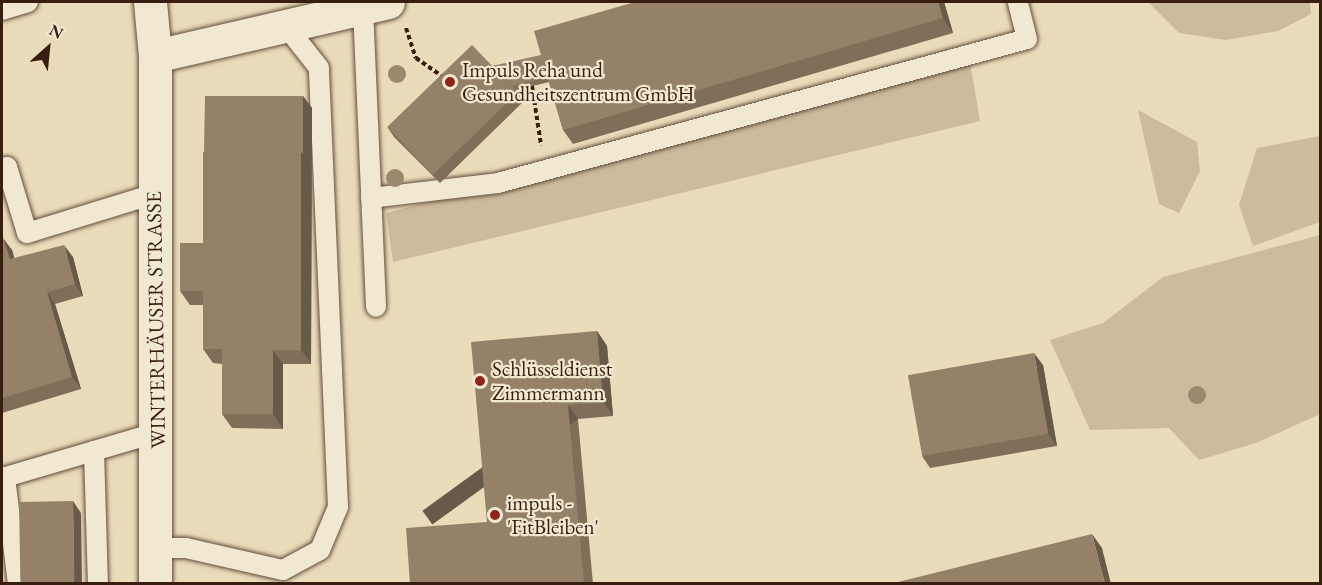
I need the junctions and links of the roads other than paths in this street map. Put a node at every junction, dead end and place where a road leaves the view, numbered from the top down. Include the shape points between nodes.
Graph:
1 (28, 2) edge
2 (150, 2) edge
3 (1018, 2) edge
4 (2, 10) edge
5 (385, 11) edge
6 (286, 26) junction
7 (155, 56) junction
8 (2, 168) edge
9 (154, 194) junction
10 (371, 198) junction
11 (376, 307) dead end
12 (158, 432) junction
13 (94, 451) junction
14 (3, 478) edge
15 (156, 548) junction
16 (18, 584) edge
17 (98, 584) edge
18 (155, 584) edge

1 - 4 lane
2 - 7 main road, WINTERHÄUSER STRASSE
3 - 10 lane via 1027,39 498,183
5 - 6 main road
5 - 10 lane
6 - 7 main road
6 - 15 lane via 319,68 338,507 320,550 283,570 186,548
7 - 9 main road, WINTERHÄUSER STRASSE
8 - 9 lane via 7,167 27,233
9 - 12 main road, WINTERHÄUSER STRASSE
10 - 11 lane
12 - 13 lane
12 - 15 main road, WINTERHÄUSER STRASSE
13 - 14 lane
13 - 17 lane
14 - 16 lane
15 - 18 main road, WINTERHÄUSER STRASSE

